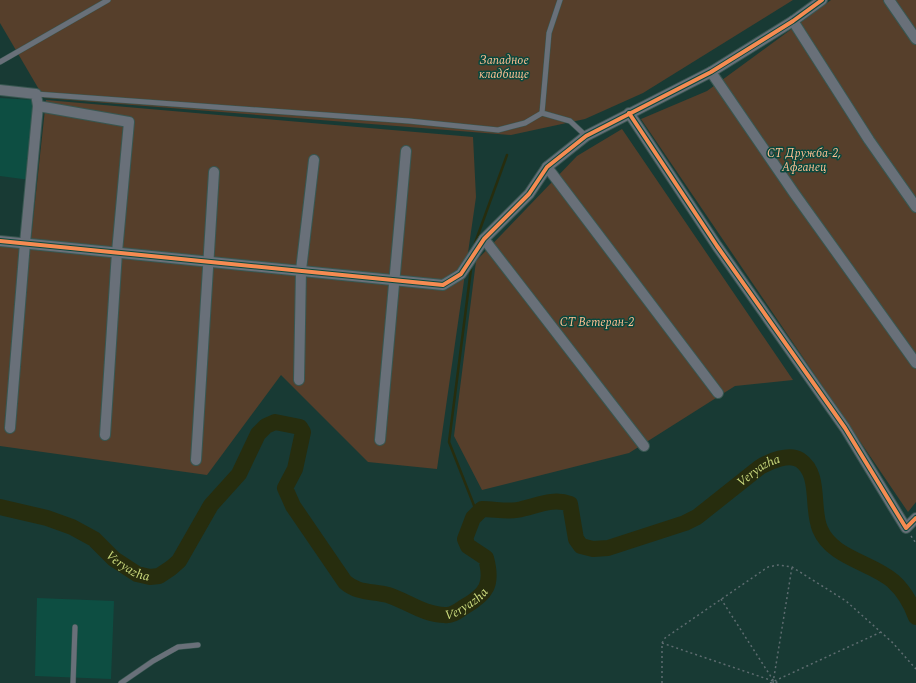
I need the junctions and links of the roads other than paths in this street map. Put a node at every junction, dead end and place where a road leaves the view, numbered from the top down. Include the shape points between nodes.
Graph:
1 (108, 0) edge
2 (560, 0) edge
3 (822, 0) edge
4 (889, 0) edge
5 (793, 21) junction
6 (916, 39) edge
7 (0, 62) edge
8 (711, 72) junction
9 (0, 90) edge
10 (36, 94) junction
11 (38, 106) junction
12 (542, 113) junction
13 (630, 113) junction
14 (586, 136) junction
15 (406, 151) dead end
16 (314, 160) dead end
17 (548, 167) junction
18 (214, 172) dead end
19 (916, 207) edge
20 (484, 239) junction
21 (0, 241) edge
22 (25, 243) junction
23 (117, 252) junction
24 (209, 262) junction
25 (301, 270) junction
26 (393, 280) junction
27 (916, 363) edge
28 (300, 380) dead end
29 (718, 393) dead end
30 (10, 428) dead end
31 (105, 435) dead end
32 (380, 440) dead end
33 (644, 446) dead end
34 (196, 460) dead end
35 (916, 518) edge
36 (75, 627) dead end
37 (198, 645) dead end
38 (72, 683) edge
39 (121, 683) edge

1 - 7 lane
2 - 12 lane via 549,34
3 - 5 street
4 - 6 street
5 - 8 street
5 - 19 street via 869,140
8 - 13 street
8 - 27 street
9 - 10 street
10 - 11 street
10 - 12 lane via 408,120 498,130 525,123
11 - 22 street
11 - 23 street via 129,122
12 - 14 lane via 570,122
13 - 14 street
13 - 35 street via 718,246 845,428 906,528
14 - 17 street
15 - 26 street
16 - 25 street
17 - 20 street via 529,194
17 - 29 street
18 - 24 street
20 - 26 street via 461,274 443,285
20 - 33 street
21 - 22 street
22 - 23 street
22 - 30 street
23 - 24 street
23 - 31 street
24 - 25 street
24 - 34 street
25 - 26 street
25 - 28 street
26 - 32 street
36 - 38 lane
37 - 39 lane via 178,647

